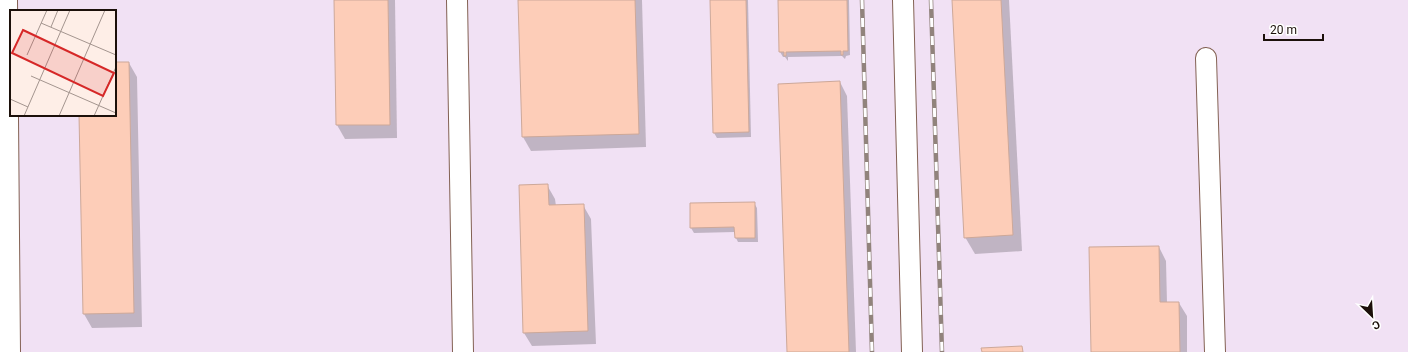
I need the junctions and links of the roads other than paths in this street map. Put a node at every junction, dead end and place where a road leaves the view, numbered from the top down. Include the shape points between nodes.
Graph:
1 (7, 0) edge
2 (457, 0) edge
3 (903, 0) edge
4 (1206, 58) dead end
5 (10, 352) edge
6 (463, 352) edge
7 (912, 352) edge
8 (1215, 352) edge

1 - 5 lane
2 - 6 lane
3 - 7 lane
4 - 8 lane

